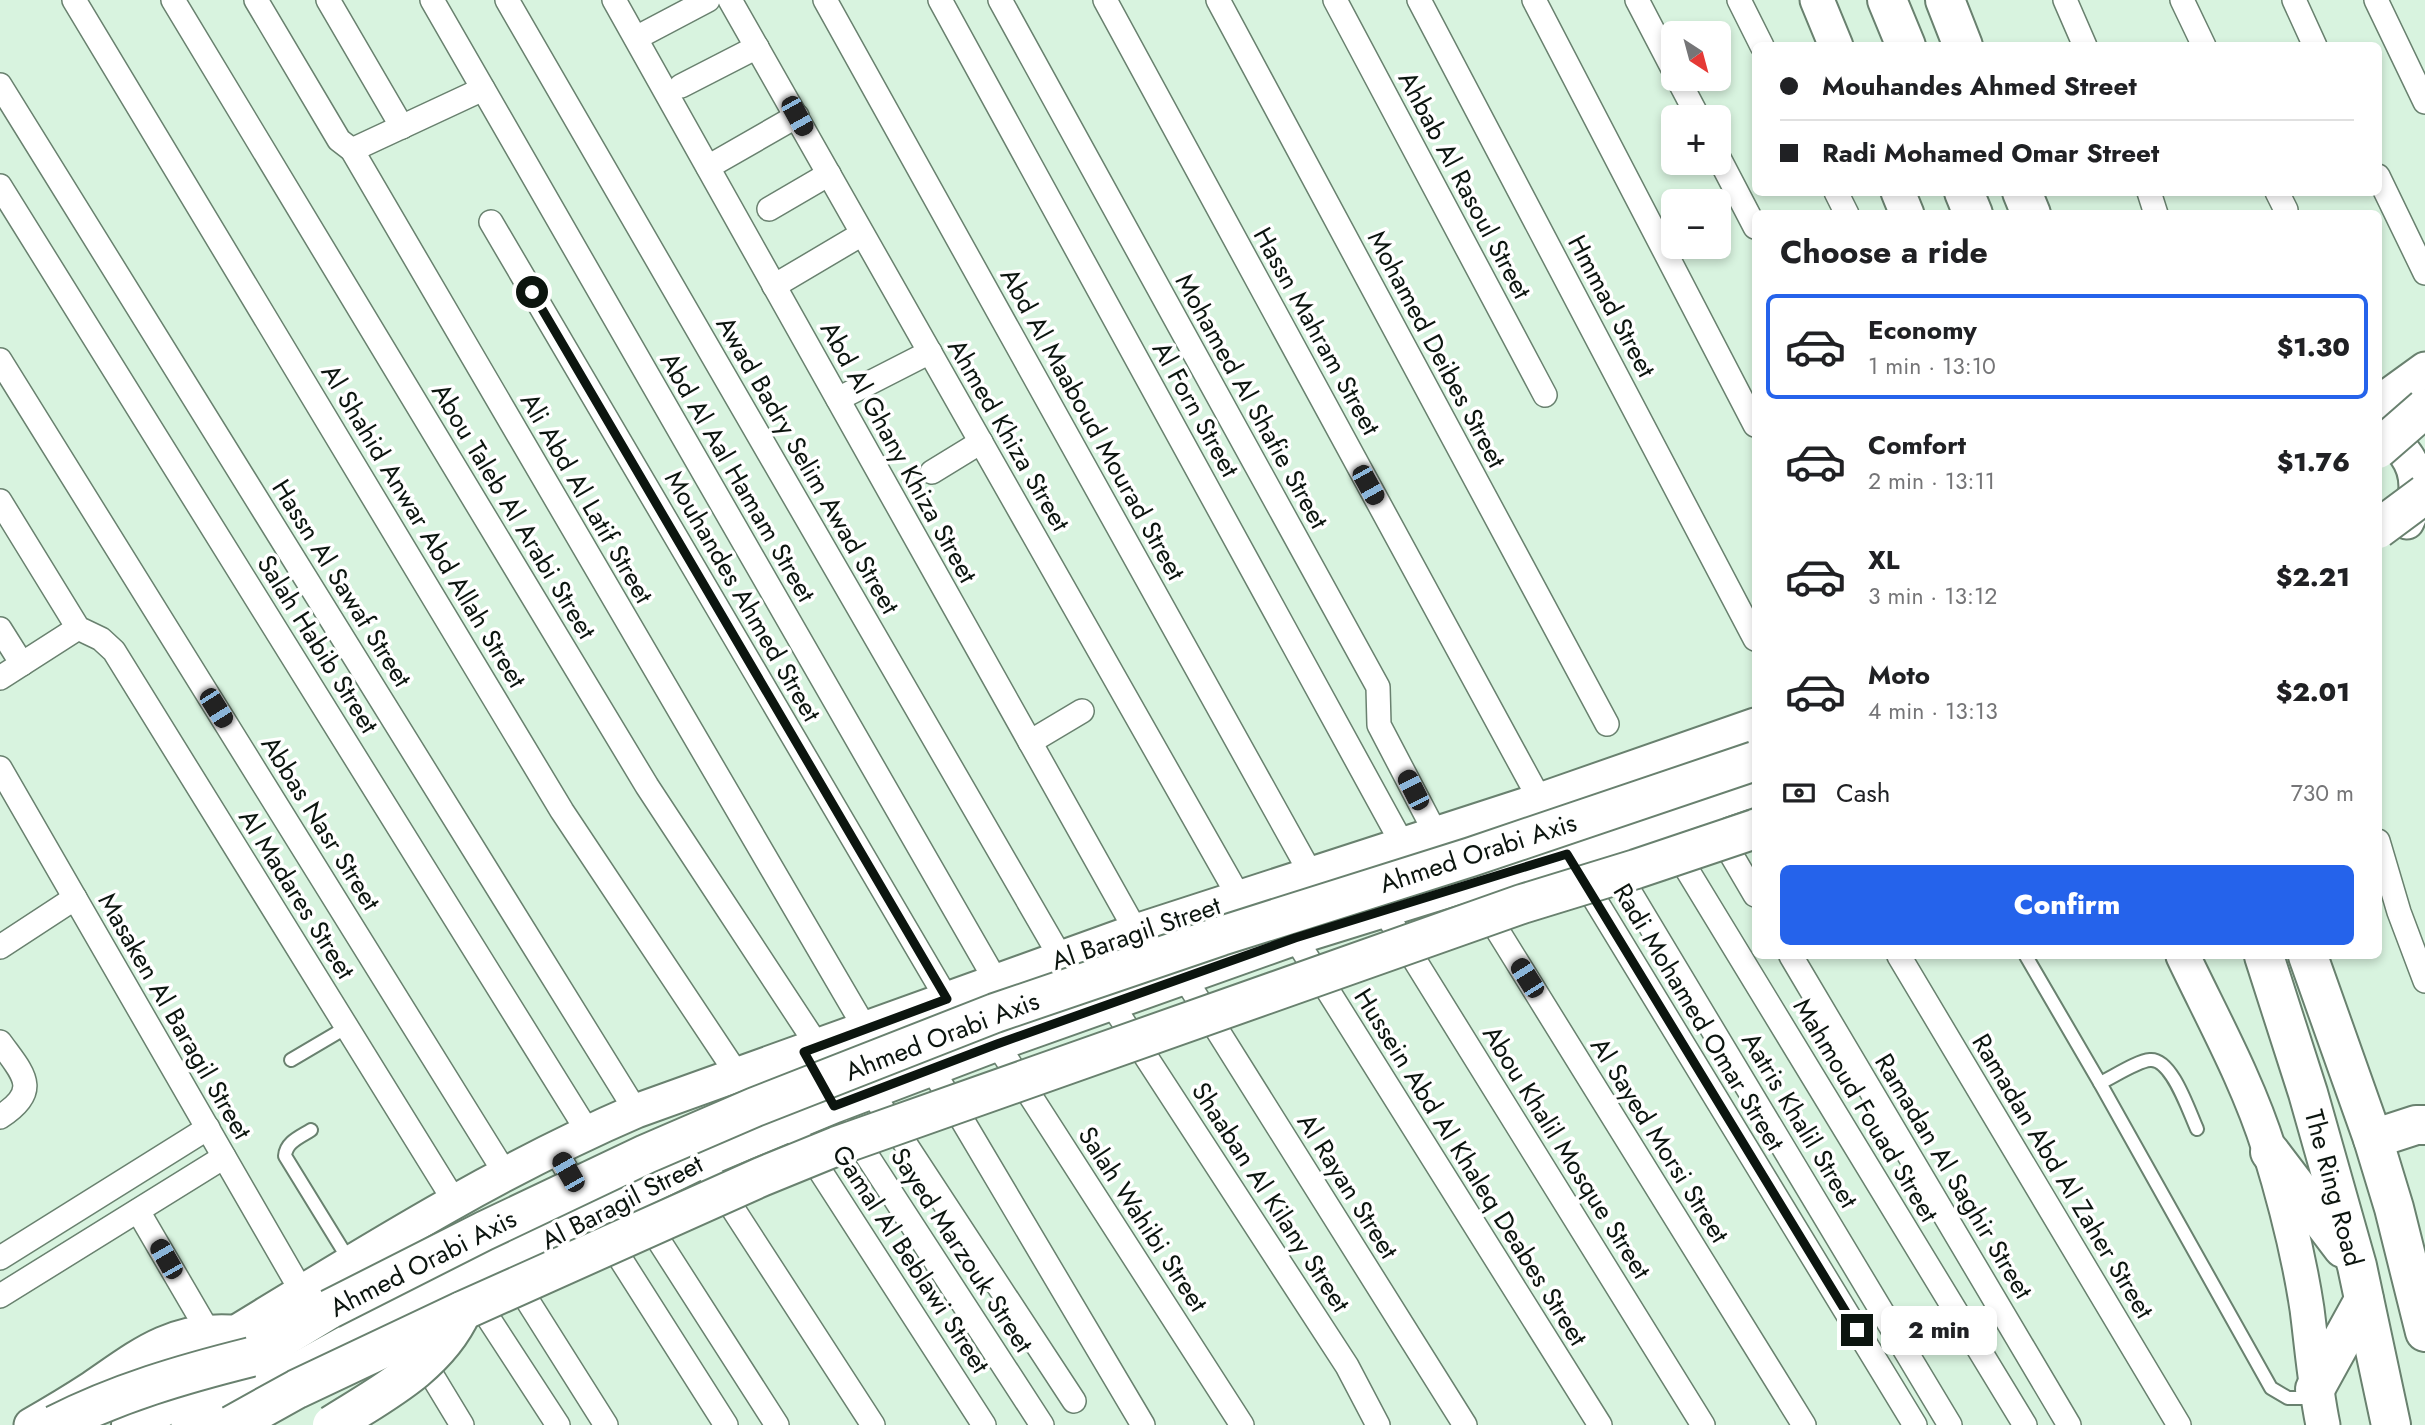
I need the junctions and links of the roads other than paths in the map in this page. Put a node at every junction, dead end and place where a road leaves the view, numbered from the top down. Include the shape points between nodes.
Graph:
1 (74, 0) edge
2 (173, 0) edge
3 (256, 0) edge
4 (328, 0) edge
5 (432, 0) edge
6 (507, 0) edge
7 (614, 0) edge
8 (708, 0) edge
9 (730, 0) edge
10 (825, 0) edge
11 (940, 0) edge
12 (1000, 0) edge
13 (1105, 0) edge
14 (1218, 0) edge
15 (1335, 0) edge
16 (1419, 0) edge
17 (1534, 0) edge
18 (1637, 0) edge
19 (1739, 0) edge
20 (1817, 0) edge
21 (1887, 0) edge
22 (1945, 0) edge
23 (2065, 0) edge
24 (2182, 0) edge
25 (2294, 0) edge
26 (2376, 0) edge
27 (636, 38) junction
28 (1760, 42) edge
29 (1834, 42) edge
30 (1904, 42) edge
31 (1961, 42) edge
32 (2083, 42) edge
33 (2202, 42) edge
34 (2313, 42) edge
35 (1661, 46) edge
36 (757, 47) junction
37 (0, 85) edge
38 (681, 86) dead end
39 (483, 89) junction
40 (2425, 102) edge
41 (797, 116) junction
42 (402, 127) junction
43 (352, 150) junction
44 (708, 167) junction
45 (829, 174) junction
46 (1728, 175) edge
47 (2382, 184) edge
48 (0, 186) edge
49 (769, 209) dead end
50 (1752, 221) edge
51 (491, 222) dead end
52 (862, 233) junction
53 (2425, 273) edge
54 (774, 286) junction
55 (930, 352) junction
56 (0, 359) edge
57 (2425, 369) edge
58 (1545, 395) dead end
59 (838, 399) junction
60 (2382, 400) edge
61 (2425, 408) edge
62 (1752, 419) edge
63 (2382, 434) edge
64 (981, 442) junction
65 (2382, 446) edge
66 (932, 472) dead end
67 (0, 501) edge
68 (2422, 502) edge
69 (2382, 537) edge
70 (78, 628) junction
71 (0, 629) edge
72 (1752, 633) edge
73 (22, 664) junction
74 (0, 678) edge
75 (1082, 712) dead end
76 (1607, 723) dead end
77 (1752, 726) edge
78 (1030, 742) junction
79 (1752, 762) edge
80 (0, 768) edge
81 (1752, 790) edge
82 (1540, 800) junction
83 (1704, 808) junction
84 (1659, 824) junction
85 (1752, 830) edge
86 (1436, 834) junction
87 (1601, 844) junction
88 (1403, 845) junction
89 (1567, 854) junction
90 (2382, 855) edge
91 (1311, 874) junction
92 (1469, 884) junction
93 (1752, 890) edge
94 (1240, 897) junction
95 (75, 898) junction
96 (1383, 909) junction
97 (1136, 931) junction
98 (1295, 938) junction
99 (0, 947) edge
100 (1061, 958) junction
101 (1793, 959) edge
102 (1901, 959) edge
103 (2028, 959) edge
104 (2184, 959) edge
105 (2265, 959) edge
106 (2309, 959) edge
107 (1184, 977) junction
108 (996, 981) junction
109 (2425, 981) edge
110 (947, 999) junction
111 (1111, 1003) junction
112 (346, 1027) junction
113 (865, 1028) junction
114 (0, 1042) edge
115 (997, 1044) junction
116 (810, 1049) junction
117 (291, 1060) dead end
118 (932, 1069) junction
119 (737, 1074) junction
120 (2100, 1083) junction
121 (872, 1093) junction
122 (834, 1106) junction
123 (636, 1111) junction
124 (0, 1117) edge
125 (790, 1124) junction
126 (2425, 1125) edge
127 (208, 1128) junction
128 (2197, 1129) dead end
129 (311, 1130) dead end
130 (587, 1132) junction
131 (2373, 1139) junction
132 (555, 1150) junction
133 (2270, 1152) junction
134 (224, 1157) junction
135 (702, 1161) junction
136 (505, 1173) junction
137 (629, 1196) junction
138 (455, 1202) junction
139 (138, 1211) junction
140 (594, 1217) junction
141 (0, 1258) edge
142 (503, 1262) junction
143 (351, 1264) junction
144 (2360, 1283) junction
145 (302, 1292) junction
146 (0, 1296) edge
147 (463, 1296) junction
148 (383, 1322) junction
149 (2425, 1332) edge
150 (232, 1340) junction
151 (309, 1367) junction
152 (1074, 1401) dead end
153 (2318, 1404) edge
154 (245, 1422) edge
155 (31, 1425) edge
156 (55, 1425) edge
157 (82, 1425) edge
158 (131, 1425) edge
159 (188, 1425) edge
160 (332, 1425) edge
161 (361, 1425) edge
162 (462, 1425) edge
163 (558, 1425) edge
164 (606, 1425) edge
165 (726, 1425) edge
166 (777, 1425) edge
167 (873, 1425) edge
168 (984, 1425) edge
169 (1042, 1425) edge
170 (1143, 1425) edge
171 (1242, 1425) edge
172 (1378, 1425) edge
173 (1465, 1425) edge
174 (1600, 1425) edge
175 (1703, 1425) edge
176 (1804, 1425) edge
177 (1915, 1425) edge
178 (1950, 1425) edge
179 (2025, 1425) edge
180 (2069, 1425) edge
181 (2179, 1425) edge
182 (2391, 1425) edge

1 - 119 street, Al Shahid Anwar Abd Allah Street via 562,811
2 - 116 street, Abou Taleb Al Arabi Street
3 - 43 street, Ali Abd Al Latif Street via 340,139
4 - 42 street
5 - 39 street, Abd Al Aal Hamam Street
6 - 100 street, Awad Badry Selim Awad Street
7 - 27 street, Abd Al Ghany Khiza Street
8 - 27 street
9 - 36 street, Ahmed Khiza Street
10 - 91 street, Abd Al Maaboud Mourad Street
11 - 88 street, Al Forn Street
12 - 86 street, Mohamed Al Shafie Street via 1378,687 1379,725
13 - 82 street, Hassn Mahram Street
14 - 76 street, Mohamed Deibes Street
15 - 58 street, Ahbab Al Rasoul Street
16 - 72 street, Hmmad Street
17 - 62 street
18 - 35 street
19 - 28 street
20 - 29 street
21 - 30 highway
22 - 31 highway
23 - 32 street
24 - 33 street
25 - 34 street
26 - 40 street
27 - 44 street, Abd Al Ghany Khiza Street
36 - 38 street
36 - 41 street, Ahmed Khiza Street
37 - 123 street, Hassn Al Sawaf Street
39 - 42 street
39 - 108 street, Abd Al Aal Hamam Street
41 - 44 street
41 - 45 street, Ahmed Khiza Street
42 - 43 street
43 - 113 street, Ali Abd Al Latif Street
44 - 54 street, Abd Al Ghany Khiza Street
45 - 49 street
45 - 52 street, Ahmed Khiza Street
46 - 50 street
47 - 53 street
48 - 130 street, Salah Habib Street
51 - 110 street, Mouhandes Ahmed Street
52 - 54 street
52 - 55 street, Ahmed Khiza Street
54 - 59 street, Abd Al Ghany Khiza Street
55 - 59 street
55 - 64 street, Ahmed Khiza Street
56 - 136 street, Abbas Nasr Street
57 - 60 street
59 - 78 street, Abd Al Ghany Khiza Street
61 - 65 highway, bridge
63 - 68 street via 2410,460
64 - 66 street
64 - 94 street, Ahmed Khiza Street
67 - 70 street
68 - 69 highway, bridge
70 - 73 street
70 - 112 street, Al Madares Street via 114,651
71 - 73 street
73 - 74 street
75 - 78 street
77 - 82 street, Al Baragil Street
78 - 97 street, Abd Al Ghany Khiza Street
79 - 150 highway, Ahmed Orabi Axis, bridge via 995,1013 646,1154 330,1309
80 - 95 street, Masaken Al Baragil Street
81 - 83 street, Al Baragil Street
82 - 86 street, Al Baragil Street
83 - 84 street, Al Baragil Street
83 - 93 street
84 - 87 street, Al Baragil Street
84 - 179 street, Mahmoud Fouad Street
85 - 147 highway, bridge via 1522,904 837,1146
86 - 88 street, Al Baragil Street
87 - 89 street, Al Baragil Street
87 - 178 street, Aatris Khalil Street
88 - 91 street, Al Baragil Street
89 - 92 street, Al Baragil Street
89 - 177 street, Radi Mohamed Omar Street
90 - 109 street
91 - 94 street, Al Baragil Street
92 - 96 street, Al Baragil Street
92 - 176 street, Al Sayed Morsi Street
94 - 97 street, Al Baragil Street
95 - 99 street
95 - 127 street, Masaken Al Baragil Street
96 - 98 street, Al Baragil Street
96 - 175 street, Abou Khalil Mosque Street
97 - 100 street, Al Baragil Street
98 - 107 street, Al Baragil Street
98 - 174 street, Hussein Abd Al Khaleq Deabes Street
100 - 108 street, Al Baragil Street
101 - 180 street, Ramadan Al Saghir Street
102 - 181 street, Ramadan Abd Al Zaher Street
103 - 120 lane
104 - 133 street via 2248,1093
105 - 144 highway, The Ring Road via 2308,1093
106 - 131 highway, The Ring Road
107 - 111 street, Al Baragil Street
107 - 173 street, Al Rayan Street
108 - 110 street, Al Baragil Street
110 - 113 street, Al Baragil Street
111 - 115 street, Al Baragil Street
111 - 172 street, Shaaban Al Kilany Street via 1347,1366
112 - 117 lane
112 - 138 street, Al Madares Street
113 - 116 street, Al Baragil Street
114 - 124 street via 25,1081 21,1100
115 - 118 street, Al Baragil Street
115 - 171 street, Salah Wahibi Street
116 - 119 street, Al Baragil Street
116 - 122 street, Abou Taleb Al Arabi Street
118 - 121 street, Al Baragil Street
118 - 170 street
119 - 123 street, Al Baragil Street
120 - 128 lane via 2148,1059 2158,1061 2169,1069
120 - 153 lane via 2271,1388 2288,1398
121 - 122 street, Al Baragil Street
121 - 152 street
122 - 125 street, Al Baragil Street
122 - 169 street, Sayed Marzouk Street
123 - 130 street, Al Baragil Street
125 - 135 street, Al Baragil Street
125 - 168 street, Gamal Al Beblawi Street
126 - 131 highway
127 - 134 street, Masaken Al Baragil Street
127 - 141 street
129 - 143 lane via 290,1144 285,1156
130 - 132 street, Al Baragil Street
131 - 149 highway, The Ring Road
132 - 136 street, Al Baragil Street
132 - 140 street
133 - 144 highway
133 - 153 street via 2306,1307
134 - 139 street
134 - 145 street, Masaken Al Baragil Street
135 - 137 street, Al Baragil Street
135 - 167 street
136 - 138 street, Al Baragil Street
137 - 140 street, Al Baragil Street
137 - 166 street
138 - 143 street, Al Baragil Street
139 - 146 street
139 - 150 street
140 - 142 street, Al Baragil Street
140 - 165 street
142 - 147 street, Al Baragil Street
142 - 164 street
143 - 145 street, Al Baragil Street
144 - 153 highway
144 - 182 highway, The Ring Road
145 - 150 street, Al Baragil Street
147 - 148 street, Al Baragil Street
147 - 154 highway, bridge
147 - 160 highway, bridge via 449,1335 433,1354
147 - 163 street
148 - 151 street, Al Baragil Street
148 - 162 street
150 - 155 street via 180,1336 146,1351
150 - 156 highway, bridge via 183,1374
150 - 157 street, Al Baragil Street, bridge
150 - 158 highway, Ahmed Orabi Axis, bridge
151 - 154 street
151 - 159 street
151 - 161 street

